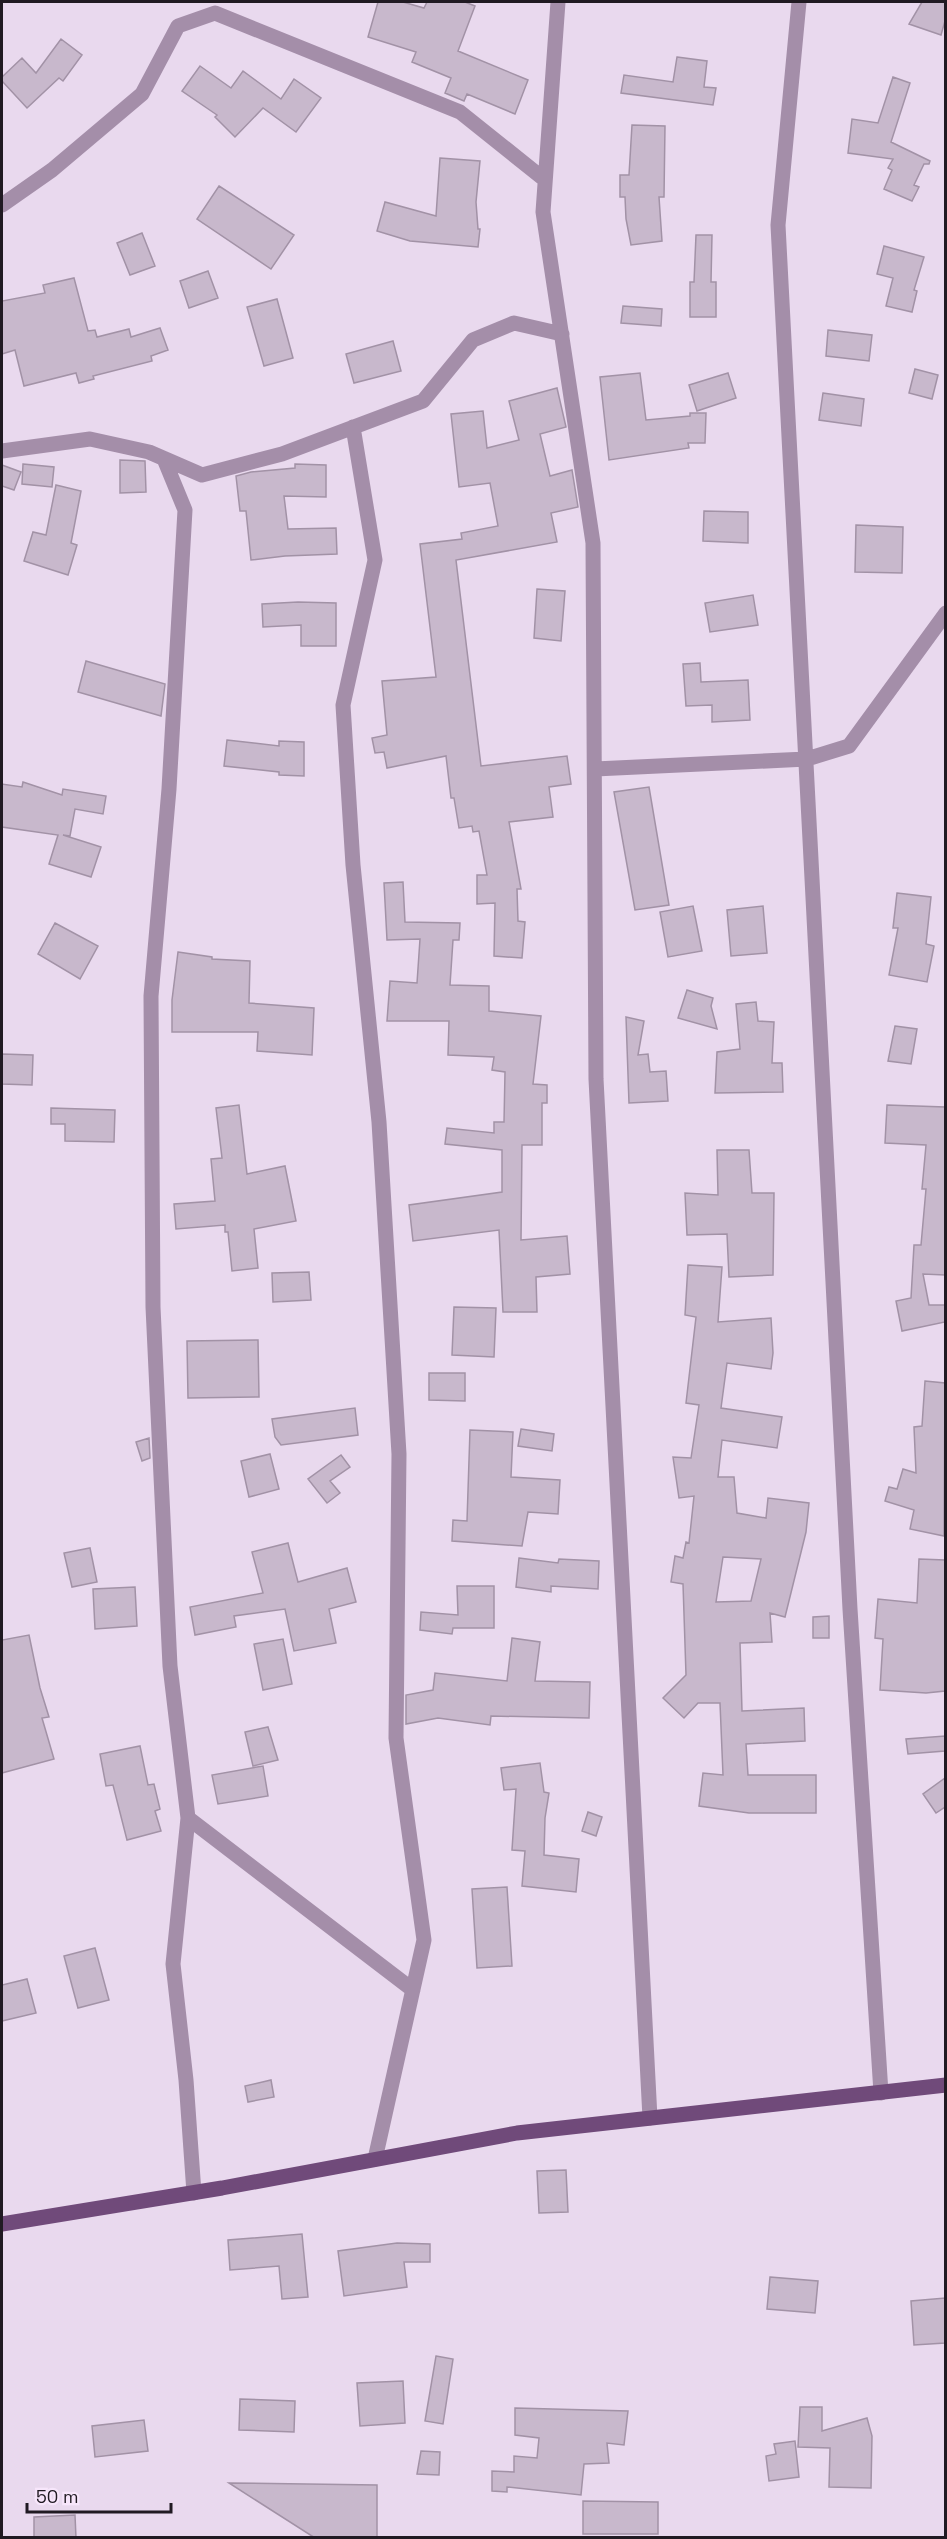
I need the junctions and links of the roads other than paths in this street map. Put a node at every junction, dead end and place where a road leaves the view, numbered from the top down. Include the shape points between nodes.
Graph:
1 (558, 2) edge
2 (799, 2) edge
3 (545, 180) junction
4 (2, 204) edge
5 (561, 334) junction
6 (353, 427) junction
7 (2, 451) edge
8 (164, 459) junction
9 (945, 613) edge
10 (807, 759) junction
11 (594, 769) junction
12 (188, 1818) junction
13 (413, 1990) junction
14 (945, 2085) edge
15 (881, 2093) junction
16 (650, 2118) junction
17 (375, 2159) junction
18 (194, 2193) junction
19 (2, 2224) edge

1 - 3 street
2 - 10 street via 778,225
3 - 4 street via 460,112 215,13 178,26 142,94 51,170
3 - 5 street via 543,212
5 - 6 street via 514,323 473,340 423,401
5 - 11 street via 593,543
6 - 8 street via 282,454 202,475
6 - 13 street via 375,560 343,705 353,865 379,1122 399,1454 396,1738 424,1940
7 - 8 street via 90,439
8 - 12 street via 185,510 169,789 151,996 153,1307 170,1666
9 - 10 street via 849,746
10 - 11 street
10 - 15 street via 850,1609
11 - 16 street via 596,1079
12 - 13 street
12 - 18 street via 173,1964
13 - 17 street
14 - 15 main road
15 - 16 main road
16 - 17 main road via 517,2133
17 - 18 main road
18 - 19 main road

